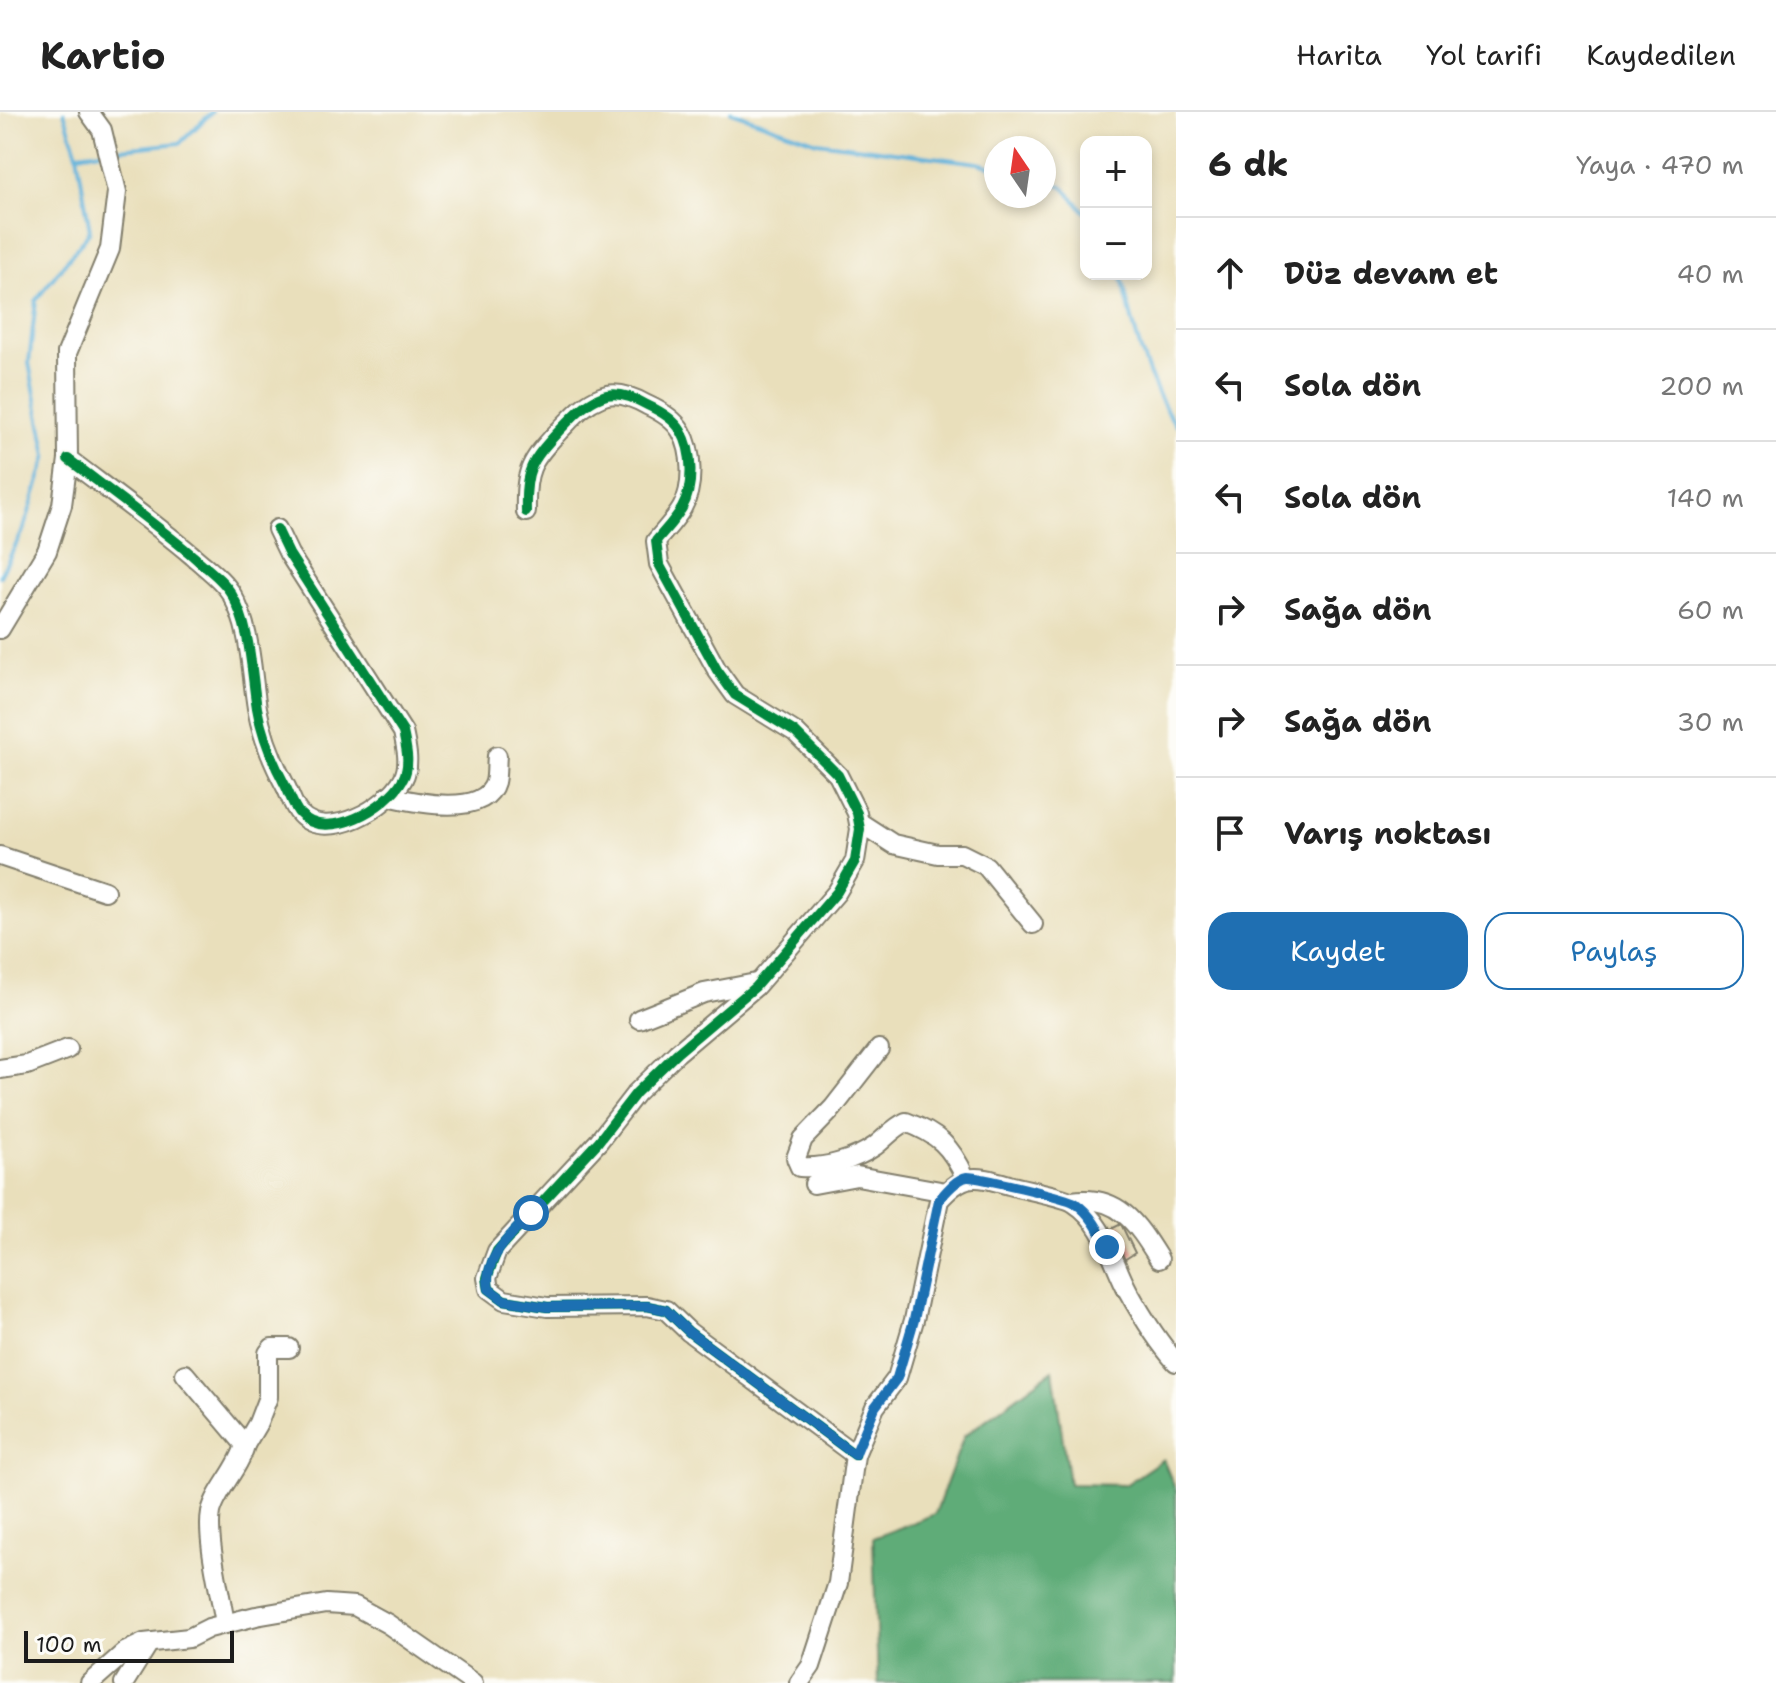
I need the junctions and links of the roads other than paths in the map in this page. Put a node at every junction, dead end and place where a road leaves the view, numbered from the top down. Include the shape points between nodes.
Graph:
1 (89, 112) edge
2 (68, 459) junction
3 (526, 512) dead end
4 (277, 529) dead end
5 (0, 629) edge
6 (497, 756) dead end
7 (388, 796) junction
8 (859, 822) junction
9 (0, 856) edge
10 (105, 891) dead end
11 (1033, 924) dead end
12 (758, 983) junction
13 (639, 1019) dead end
14 (68, 1049) dead end
15 (879, 1049) dead end
16 (0, 1069) edge
17 (965, 1177) junction
18 (814, 1184) dead end
19 (946, 1192) junction
20 (1072, 1201) junction
21 (1159, 1259) dead end
22 (289, 1348) dead end
23 (1176, 1362) edge
24 (185, 1374) dead end
25 (245, 1445) junction
26 (855, 1455) junction
27 (225, 1624) junction
28 (149, 1643) junction
29 (90, 1683) edge
30 (124, 1683) edge
31 (473, 1683) edge
32 (799, 1683) edge

1 - 2 street via 102,130 117,192 110,249 67,353
2 - 5 street via 62,505 47,551
2 - 7 street via 163,531 232,594 246,631 267,752 300,815 320,826 340,823 356,819
3 - 8 street via 529,468 541,449 582,407 604,395 630,395 681,430 690,480 684,506 656,541 659,564 735,695 795,732 838,775
4 - 7 street via 403,732 408,755 403,779
6 - 7 street via 495,783 487,794 459,805
8 - 11 street via 893,844 962,854 986,866
8 - 12 street via 855,861 837,892
9 - 10 street
12 - 13 street via 704,993
12 - 26 street via 636,1093 497,1251 487,1278 489,1289 504,1300 547,1307 666,1310
14 - 16 street
15 - 17 street via 803,1139 796,1158 800,1167 816,1168 866,1151 906,1122 932,1133 954,1153
17 - 19 street
17 - 20 street
18 - 19 street via 857,1176
19 - 26 street via 939,1200 897,1378 875,1407
20 - 21 street via 1090,1198 1128,1215
20 - 23 street via 1095,1223 1127,1289
22 - 25 street via 268,1353 268,1397
24 - 25 street
25 - 27 street via 211,1511
26 - 32 street via 838,1583 811,1666
27 - 28 street via 189,1638
27 - 31 street via 326,1604 355,1606
28 - 29 street via 125,1652
28 - 30 street

